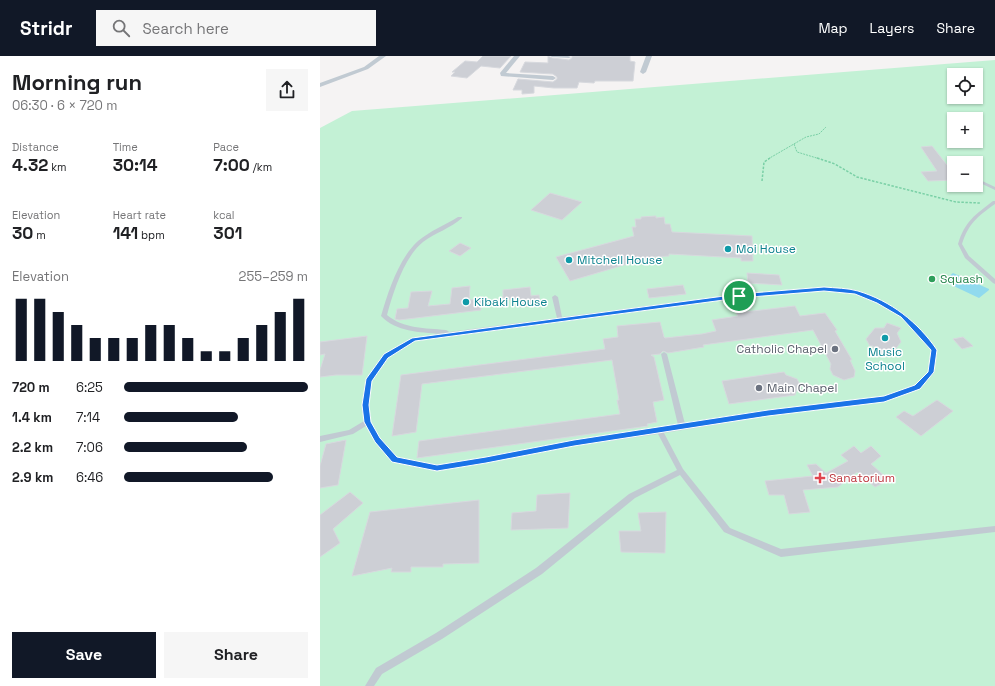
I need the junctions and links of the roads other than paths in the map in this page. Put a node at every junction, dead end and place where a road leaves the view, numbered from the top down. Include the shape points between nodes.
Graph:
1 (383, 56) edge
2 (517, 56) edge
3 (552, 56) edge
4 (649, 56) edge
5 (569, 57) dead end
6 (643, 72) dead end
7 (553, 78) dead end
8 (320, 85) edge
9 (983, 183) edge
10 (995, 189) edge
11 (994, 203) edge
12 (460, 218) dead end
13 (995, 282) edge
14 (555, 297) dead end
15 (560, 319) junction
16 (458, 333) junction
17 (664, 354) dead end
18 (367, 422) junction
19 (682, 427) junction
20 (660, 431) junction
21 (320, 439) edge
22 (681, 471) junction
23 (995, 529) edge
24 (369, 686) edge

1 - 8 street via 366,68
2 - 7 street via 503,75
3 - 5 lane
4 - 6 street
9 - 10 lane
11 - 13 lane via 964,229 960,244 967,257
12 - 16 lane via 420,242 411,252 389,296 384,316 391,323 404,328
14 - 15 lane
15 - 16 lane
15 - 19 lane via 739,296 824,289 856,292 879,302 903,316 934,350 931,372 917,387 884,399 768,413
16 - 18 lane via 414,339 386,356 369,380 365,405
17 - 19 lane
18 - 20 lane via 394,460 437,468 574,443
18 - 21 lane via 351,432
19 - 20 lane
20 - 22 lane
22 - 23 lane via 727,530 781,553
22 - 24 lane via 632,496 538,571 440,636 379,671

